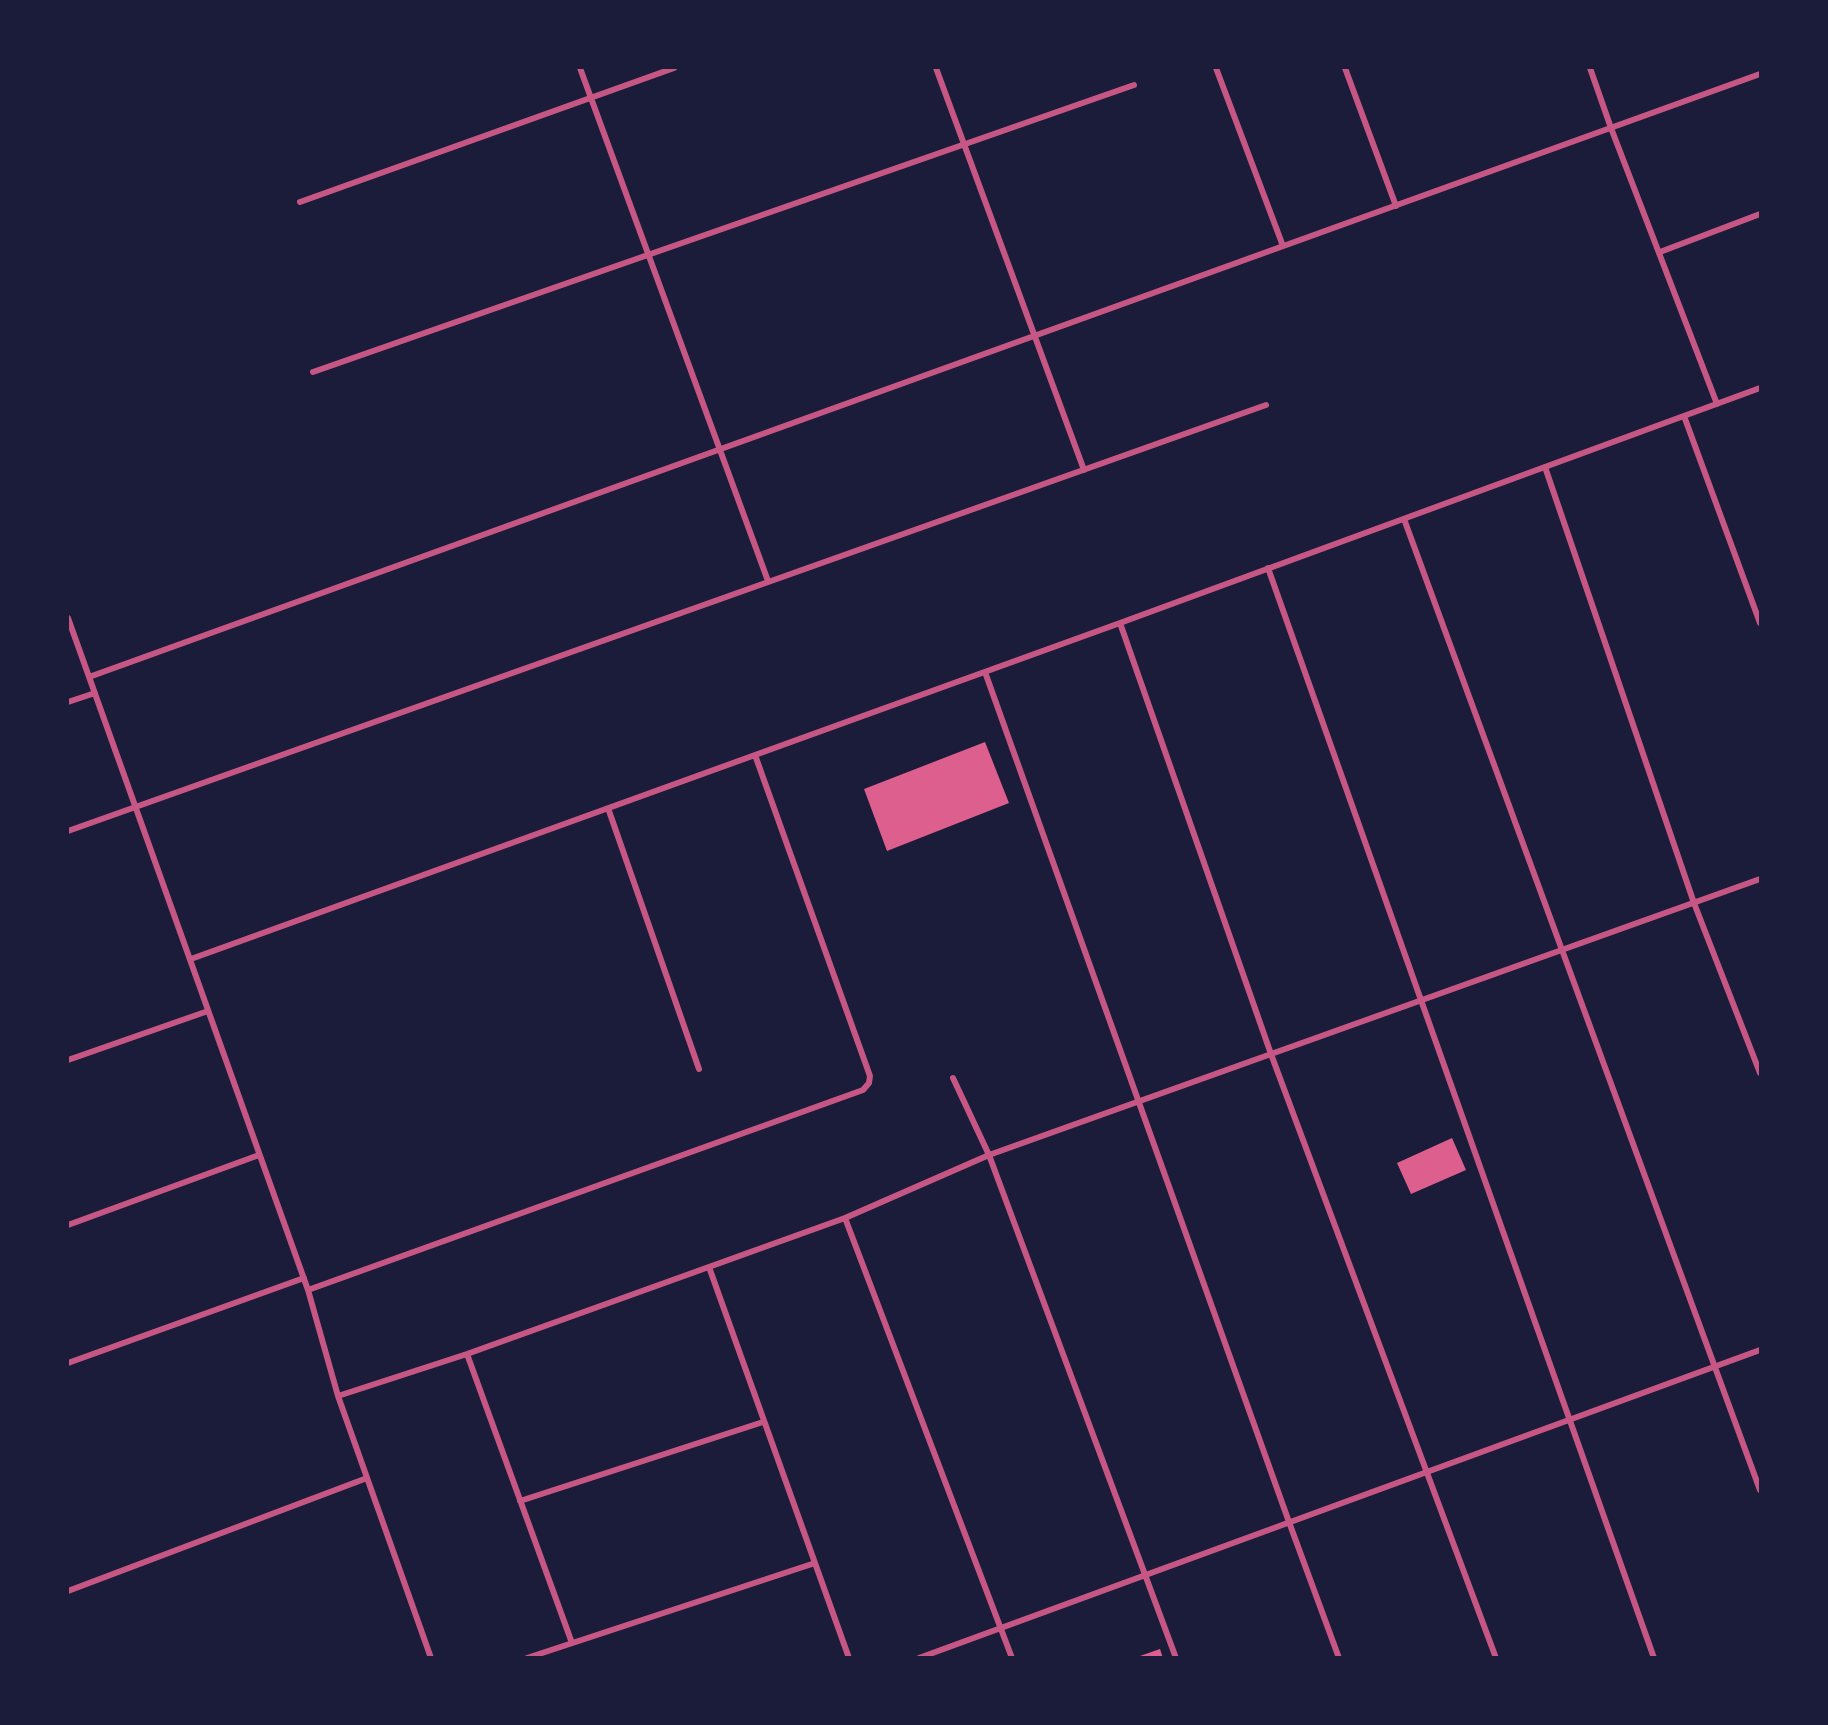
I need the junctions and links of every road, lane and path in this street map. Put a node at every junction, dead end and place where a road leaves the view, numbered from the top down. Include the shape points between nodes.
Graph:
1 (580, 68) edge
2 (674, 68) edge
3 (936, 68) edge
4 (1216, 68) edge
5 (1345, 68) edge
6 (1590, 68) edge
7 (1761, 74) edge
8 (1134, 85) dead end
9 (590, 97) junction
10 (1611, 128) junction
11 (964, 144) junction
12 (300, 202) dead end
13 (1396, 206) junction
14 (1761, 214) edge
15 (1283, 246) junction
16 (1660, 252) junction
17 (648, 255) junction
18 (1035, 336) junction
19 (313, 372) dead end
20 (1761, 388) edge
21 (1717, 404) junction
22 (1266, 405) dead end
23 (1684, 416) junction
24 (720, 450) junction
25 (1545, 467) junction
26 (1084, 470) junction
27 (1404, 519) junction
28 (1268, 568) junction
29 (768, 581) junction
30 (68, 618) edge
31 (1120, 623) junction
32 (1761, 623) edge
33 (985, 672) junction
34 (89, 677) junction
35 (95, 693) junction
36 (68, 702) edge
37 (755, 755) junction
38 (135, 807) junction
39 (608, 808) junction
40 (68, 831) edge
41 (1761, 879) edge
42 (1694, 903) junction
43 (1563, 950) junction
44 (191, 959) junction
45 (1421, 1001) junction
46 (208, 1011) junction
47 (1271, 1054) junction
48 (68, 1060) edge
49 (699, 1069) dead end
50 (1761, 1073) edge
51 (953, 1078) dead end
52 (1139, 1101) junction
53 (259, 1155) junction
54 (989, 1155) junction
55 (845, 1218) junction
56 (68, 1225) edge
57 (709, 1267) junction
58 (304, 1278) junction
59 (308, 1290) junction
60 (1761, 1350) edge
61 (467, 1354) junction
62 (68, 1363) edge
63 (1714, 1367) junction
64 (338, 1396) junction
65 (1570, 1419) junction
66 (763, 1422) junction
67 (1427, 1472) junction
68 (367, 1478) junction
69 (1761, 1490) edge
70 (520, 1501) junction
71 (1289, 1522) junction
72 (815, 1563) junction
73 (1146, 1575) junction
74 (68, 1591) edge
75 (1001, 1628) junction
76 (572, 1643) junction
77 (431, 1658) edge
78 (526, 1658) edge
79 (849, 1658) edge
80 (919, 1658) edge
81 (1012, 1658) edge
82 (1176, 1658) edge
83 (1339, 1658) edge
84 (1496, 1658) edge
85 (1654, 1658) edge

1 - 9 street
2 - 9 street
3 - 11 street
4 - 15 street
5 - 13 street
6 - 10 street
7 - 10 street
8 - 11 street
9 - 12 street
9 - 17 street
10 - 13 street
10 - 16 street
11 - 17 street
11 - 18 street
13 - 15 street
14 - 16 street
15 - 18 street
16 - 21 street
17 - 19 street
17 - 24 street
18 - 24 street
18 - 26 street
20 - 21 street
21 - 23 street
22 - 26 street
23 - 25 street
23 - 32 street
24 - 29 street
24 - 34 street
25 - 27 street
25 - 42 street
26 - 29 street
27 - 28 street
27 - 43 street
28 - 31 street
28 - 45 street
29 - 38 street
30 - 34 street
31 - 33 street
31 - 47 street
33 - 37 street
33 - 52 street
34 - 35 street
35 - 36 street
35 - 38 street
37 - 39 street
37 - 59 street via 870,1076 869,1083 863,1090
38 - 40 street
38 - 44 street
39 - 44 street
39 - 49 street
41 - 42 street
42 - 43 street
42 - 50 street
43 - 45 street
43 - 63 street
44 - 46 street
45 - 47 street
45 - 65 street
46 - 48 street
46 - 53 street
47 - 52 street
47 - 67 street
51 - 54 street
52 - 54 street
52 - 71 street
53 - 56 street
53 - 58 street
54 - 55 street
54 - 73 street
55 - 57 street
55 - 75 street
57 - 61 street
57 - 66 street
58 - 59 street
58 - 62 street
59 - 64 street
60 - 63 street
61 - 64 street
61 - 70 street
63 - 65 street
63 - 69 street
64 - 68 street
65 - 67 street
65 - 85 street
66 - 70 street
66 - 72 street
67 - 71 street
67 - 84 street
68 - 74 street
68 - 77 street
70 - 76 street
71 - 73 street
71 - 83 street
72 - 76 street
72 - 79 street
73 - 75 street
73 - 82 street
75 - 80 street
75 - 81 street
76 - 78 street

